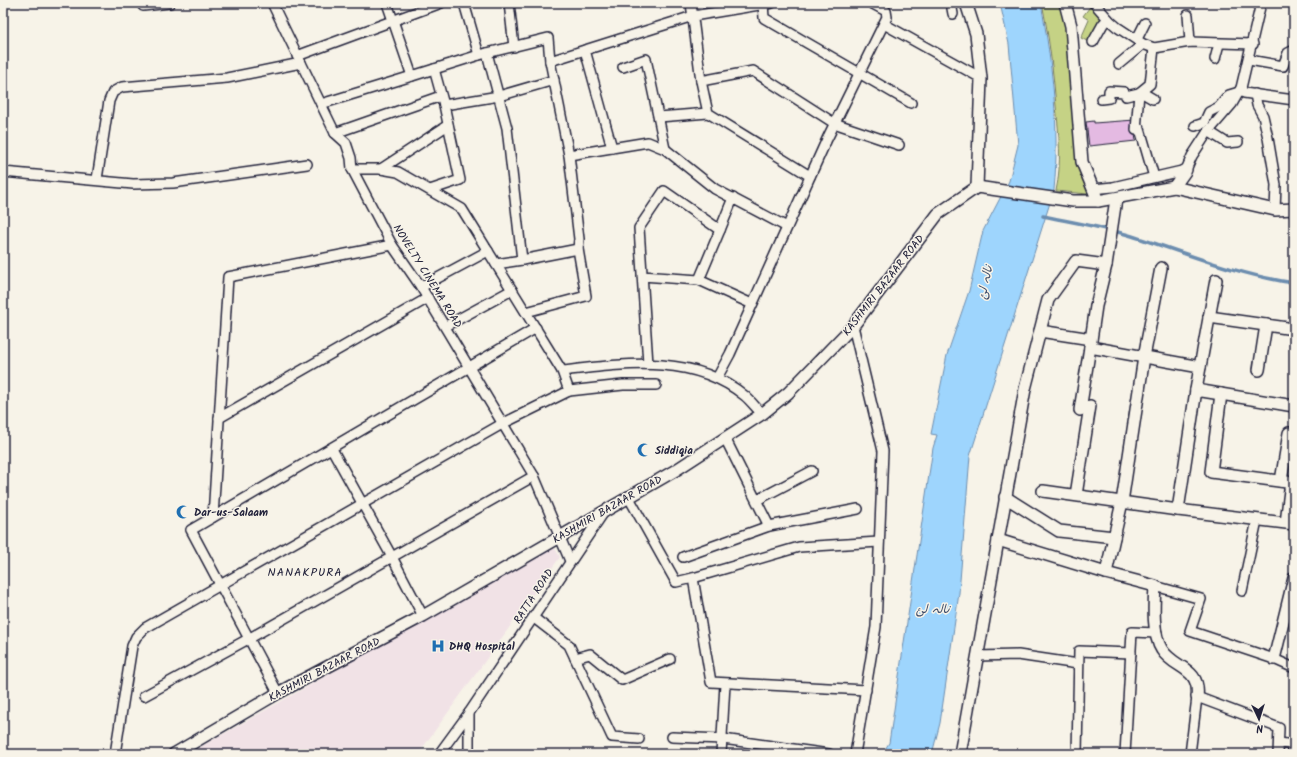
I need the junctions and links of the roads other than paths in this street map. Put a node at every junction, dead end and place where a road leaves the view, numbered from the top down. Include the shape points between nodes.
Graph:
1 (141, 3) edge
2 (170, 3) edge
3 (272, 3) edge
4 (387, 3) edge
5 (441, 3) edge
6 (464, 3) edge
7 (509, 3) edge
8 (691, 3) edge
9 (772, 3) edge
10 (871, 3) edge
11 (952, 3) edge
12 (966, 3) edge
13 (1065, 3) edge
14 (1094, 3) edge
15 (1261, 3) edge
16 (763, 4) edge
17 (953, 14) dead end
18 (1107, 14) junction
19 (1188, 15) dead end
20 (693, 16) junction
21 (393, 21) junction
22 (1145, 23) dead end
23 (884, 24) junction
24 (1140, 41) junction
25 (1093, 42) dead end
26 (1190, 42) junction
27 (1219, 44) junction
28 (1253, 44) junction
29 (514, 47) junction
30 (1154, 48) junction
31 (585, 50) junction
32 (1294, 50) edge
33 (483, 54) junction
34 (1215, 59) dead end
35 (299, 60) junction
36 (1249, 60) junction
37 (550, 61) junction
38 (1119, 64) dead end
39 (623, 67) dead end
40 (434, 69) junction
41 (859, 73) junction
42 (412, 76) junction
43 (981, 78) junction
44 (554, 80) junction
45 (701, 81) junction
46 (1240, 90) junction
47 (1140, 93) junction
48 (1255, 94) junction
49 (499, 96) junction
50 (1101, 99) dead end
51 (1153, 99) dead end
52 (442, 100) junction
53 (1294, 100) edge
54 (321, 104) junction
55 (911, 104) dead end
56 (708, 113) junction
57 (658, 117) junction
58 (834, 123) junction
59 (448, 125) junction
60 (1195, 126) dead end
61 (1208, 131) junction
62 (335, 133) junction
63 (1238, 142) dead end
64 (899, 145) dead end
65 (612, 148) junction
66 (665, 149) junction
67 (569, 155) junction
68 (307, 164) dead end
69 (352, 168) junction
70 (381, 169) junction
71 (1186, 170) junction
72 (3, 172) edge
73 (810, 176) junction
74 (1154, 177) junction
75 (97, 179) junction
76 (977, 187) junction
77 (1174, 187) junction
78 (1093, 189) junction
79 (430, 190) junction
80 (733, 198) junction
81 (1116, 199) junction
82 (1098, 201) junction
83 (1294, 209) edge
84 (1275, 210) junction
85 (787, 227) junction
86 (720, 230) junction
87 (392, 245) junction
88 (578, 249) junction
89 (488, 251) junction
90 (522, 260) junction
91 (1106, 260) junction
92 (496, 264) junction
93 (1161, 268) dead end
94 (642, 276) junction
95 (699, 280) junction
96 (1216, 280) dead end
97 (421, 287) junction
98 (512, 290) junction
99 (428, 298) junction
100 (752, 304) junction
101 (526, 312) junction
102 (1209, 317) junction
103 (1266, 325) junction
104 (446, 326) junction
105 (853, 326) junction
106 (536, 328) junction
107 (1294, 329) edge
108 (1040, 331) junction
109 (1090, 344) junction
110 (1144, 357) junction
111 (648, 364) junction
112 (1200, 367) junction
113 (471, 368) junction
114 (1258, 370) dead end
115 (562, 371) junction
116 (717, 378) junction
117 (656, 385) dead end
118 (1196, 390) junction
119 (569, 391) junction
120 (1221, 394) junction
121 (1294, 406) edge
122 (762, 414) junction
123 (219, 418) junction
124 (502, 424) junction
125 (1289, 433) dead end
126 (725, 438) junction
127 (332, 449) junction
128 (812, 471) dead end
129 (534, 476) junction
130 (1288, 482) edge
131 (1043, 491) dead end
132 (1076, 495) junction
133 (628, 496) junction
134 (1005, 497) junction
135 (757, 500) junction
136 (1122, 502) junction
137 (362, 503) junction
138 (605, 509) junction
139 (858, 509) dead end
140 (1178, 510) junction
141 (213, 518) junction
142 (1258, 520) junction
143 (1290, 524) edge
144 (769, 526) junction
145 (559, 537) junction
146 (1114, 537) junction
147 (998, 540) junction
148 (879, 542) junction
149 (392, 557) junction
150 (683, 557) dead end
151 (570, 561) junction
152 (1106, 573) junction
153 (693, 578) junction
154 (1294, 578) edge
155 (220, 585) junction
156 (1155, 586) junction
157 (1242, 591) dead end
158 (422, 616) junction
159 (534, 618) junction
160 (1157, 633) junction
161 (250, 638) junction
162 (1131, 653) junction
163 (977, 656) junction
164 (575, 658) junction
165 (670, 659) dead end
166 (1274, 659) junction
167 (1078, 664) junction
168 (1294, 668) edge
169 (725, 684) junction
170 (866, 690) junction
171 (278, 693) junction
172 (144, 696) dead end
173 (1197, 697) junction
174 (469, 713) junction
175 (672, 737) dead end
176 (639, 739) dead end
177 (723, 739) junction
178 (1279, 743) junction
179 (1294, 745) edge
180 (762, 749) edge
181 (115, 754) edge
182 (174, 754) edge
183 (439, 754) edge
184 (469, 754) edge
185 (721, 754) edge
186 (829, 754) edge
187 (855, 754) edge
188 (960, 754) edge
189 (1077, 754) edge
190 (1125, 754) edge
191 (1190, 754) edge
192 (1278, 754) edge

1 - 2 street via 143,6
3 - 35 street, NOVELTY CINEMA ROAD
4 - 21 street
5 - 21 street
6 - 33 street
7 - 29 street
8 - 20 street
9 - 16 street
10 - 23 street via 886,12
11 - 17 street
12 - 43 street via 976,34
13 - 78 street via 1071,26 1082,162
14 - 18 street
15 - 28 street
16 - 20 street
16 - 41 street via 764,18
18 - 24 street
18 - 25 street
19 - 26 street
20 - 31 street
20 - 45 street
21 - 35 street
21 - 42 street
22 - 24 street
23 - 41 street
23 - 43 street
24 - 30 street
24 - 38 street
26 - 27 street
26 - 30 street
27 - 28 street
27 - 34 street
28 - 36 street
29 - 33 street
29 - 37 street via 548,38
30 - 47 street via 1150,84
31 - 37 street
31 - 65 street
32 - 36 street via 1288,53 1283,66
33 - 40 street
33 - 49 street
35 - 54 street, NOVELTY CINEMA ROAD
35 - 75 street via 227,78 122,87 113,92 109,101
36 - 46 street
37 - 44 street
39 - 57 street via 646,59
40 - 42 street
40 - 52 street
41 - 55 street
41 - 58 street
42 - 54 street
43 - 76 street
44 - 49 street
44 - 67 street
45 - 56 street
45 - 58 street via 753,71
46 - 48 street
46 - 60 street via 1229,95 1219,107 1209,112 1204,123
46 - 61 street via 1232,104
47 - 50 street via 1126,96 1124,92 1108,91 1109,98
47 - 51 street
47 - 74 street via 1136,130 1140,129
48 - 53 street
48 - 84 street via 1268,138 1276,185
49 - 52 street
49 - 90 street via 507,128
52 - 59 street
52 - 62 street
54 - 62 street, NOVELTY CINEMA ROAD
56 - 57 street
56 - 73 street
57 - 66 street
58 - 64 street
58 - 73 street
59 - 70 street
59 - 79 street via 460,180
61 - 63 street via 1226,143
61 - 71 street
62 - 69 street, NOVELTY CINEMA ROAD via 346,143
65 - 66 street via 648,142
65 - 67 street
66 - 80 street via 715,189
67 - 88 street
68 - 75 street via 173,183 133,184
69 - 70 street
69 - 87 street, NOVELTY CINEMA ROAD
70 - 79 street via 398,172
71 - 74 street
71 - 77 street
72 - 75 street
73 - 85 street
74 - 78 street
76 - 82 street via 1073,201
76 - 105 street, KASHMIRI BAZAAR ROAD via 938,214
77 - 81 street
77 - 84 street
78 - 82 street
79 - 89 street via 462,209
80 - 85 street
80 - 86 street
81 - 82 street
81 - 91 street
83 - 84 street
85 - 100 street
86 - 94 street via 664,191 639,228
86 - 95 street
87 - 97 street, NOVELTY CINEMA ROAD
87 - 123 street via 228,277
88 - 90 street
88 - 101 street via 586,296
89 - 92 street
89 - 97 street
90 - 92 street
91 - 108 street via 1076,261 1048,300
91 - 109 street
92 - 98 street
93 - 110 street
94 - 95 street
94 - 111 street
95 - 100 street
96 - 102 street
97 - 99 street, NOVELTY CINEMA ROAD
98 - 101 street
98 - 104 street
99 - 104 street, NOVELTY CINEMA ROAD
99 - 123 street
100 - 116 street
101 - 106 street
102 - 103 street
102 - 112 street
103 - 107 street
103 - 114 street
104 - 113 street, NOVELTY CINEMA ROAD
105 - 122 street, KASHMIRI BAZAAR ROAD via 788,393
105 - 148 street via 883,451
106 - 113 street
106 - 115 street
108 - 109 street
108 - 134 street via 1024,389
109 - 110 street
109 - 132 street
110 - 112 street
110 - 136 street
111 - 115 street via 627,363
111 - 116 street via 677,366
112 - 118 street
113 - 124 street, NOVELTY CINEMA ROAD
113 - 127 street
115 - 119 street
116 - 122 street via 745,396
117 - 119 street via 622,385
118 - 120 street
118 - 140 street
119 - 124 street
120 - 121 street
120 - 130 street via 1211,472
122 - 126 street, KASHMIRI BAZAAR ROAD
123 - 141 street
124 - 129 street, NOVELTY CINEMA ROAD
124 - 137 street
125 - 130 street
126 - 133 street, KASHMIRI BAZAAR ROAD via 676,470
126 - 135 street
127 - 137 street
127 - 141 street
128 - 135 street
129 - 145 street, NOVELTY CINEMA ROAD
129 - 149 street
130 - 143 street
131 - 132 street
132 - 136 street
133 - 138 street, KASHMIRI BAZAAR ROAD
133 - 153 street via 676,582
134 - 146 street via 1059,531
134 - 147 street
135 - 144 street
136 - 140 street
136 - 146 street
137 - 149 street
137 - 155 street
138 - 145 street, KASHMIRI BAZAAR ROAD
138 - 151 street, RATTA ROAD
139 - 144 street
140 - 142 street
141 - 155 street via 191,530
142 - 143 street
142 - 157 street
144 - 150 street
145 - 151 street, NOVELTY CINEMA ROAD
145 - 158 street, KASHMIRI BAZAAR ROAD
146 - 152 street
147 - 152 street
147 - 163 street
148 - 153 street via 800,547
148 - 170 street via 876,627
149 - 158 street
149 - 161 street
151 - 159 street, RATTA ROAD
152 - 156 street
153 - 169 street via 711,682
154 - 166 street
155 - 161 street
155 - 181 street via 145,628 136,637 132,646
156 - 160 street via 1154,612
156 - 166 street via 1201,599 1190,631
158 - 171 street, KASHMIRI BAZAAR ROAD
159 - 164 street via 569,645
159 - 174 street, RATTA ROAD
160 - 162 street via 1132,632
160 - 173 street via 1162,651 1189,671 1198,687
161 - 171 street
161 - 172 street
162 - 167 street via 1079,651
162 - 190 street
163 - 167 street via 1018,655
163 - 188 street
164 - 165 street via 590,654 622,680
164 - 176 street via 612,737
166 - 168 street
167 - 189 street
169 - 170 street
169 - 177 street
170 - 187 street
171 - 182 street, KASHMIRI BAZAAR ROAD
173 - 178 street via 1280,728
173 - 191 street
174 - 183 street, RATTA ROAD
174 - 184 street
175 - 177 street
177 - 180 street
177 - 185 street
178 - 179 street
178 - 192 street
180 - 186 street

